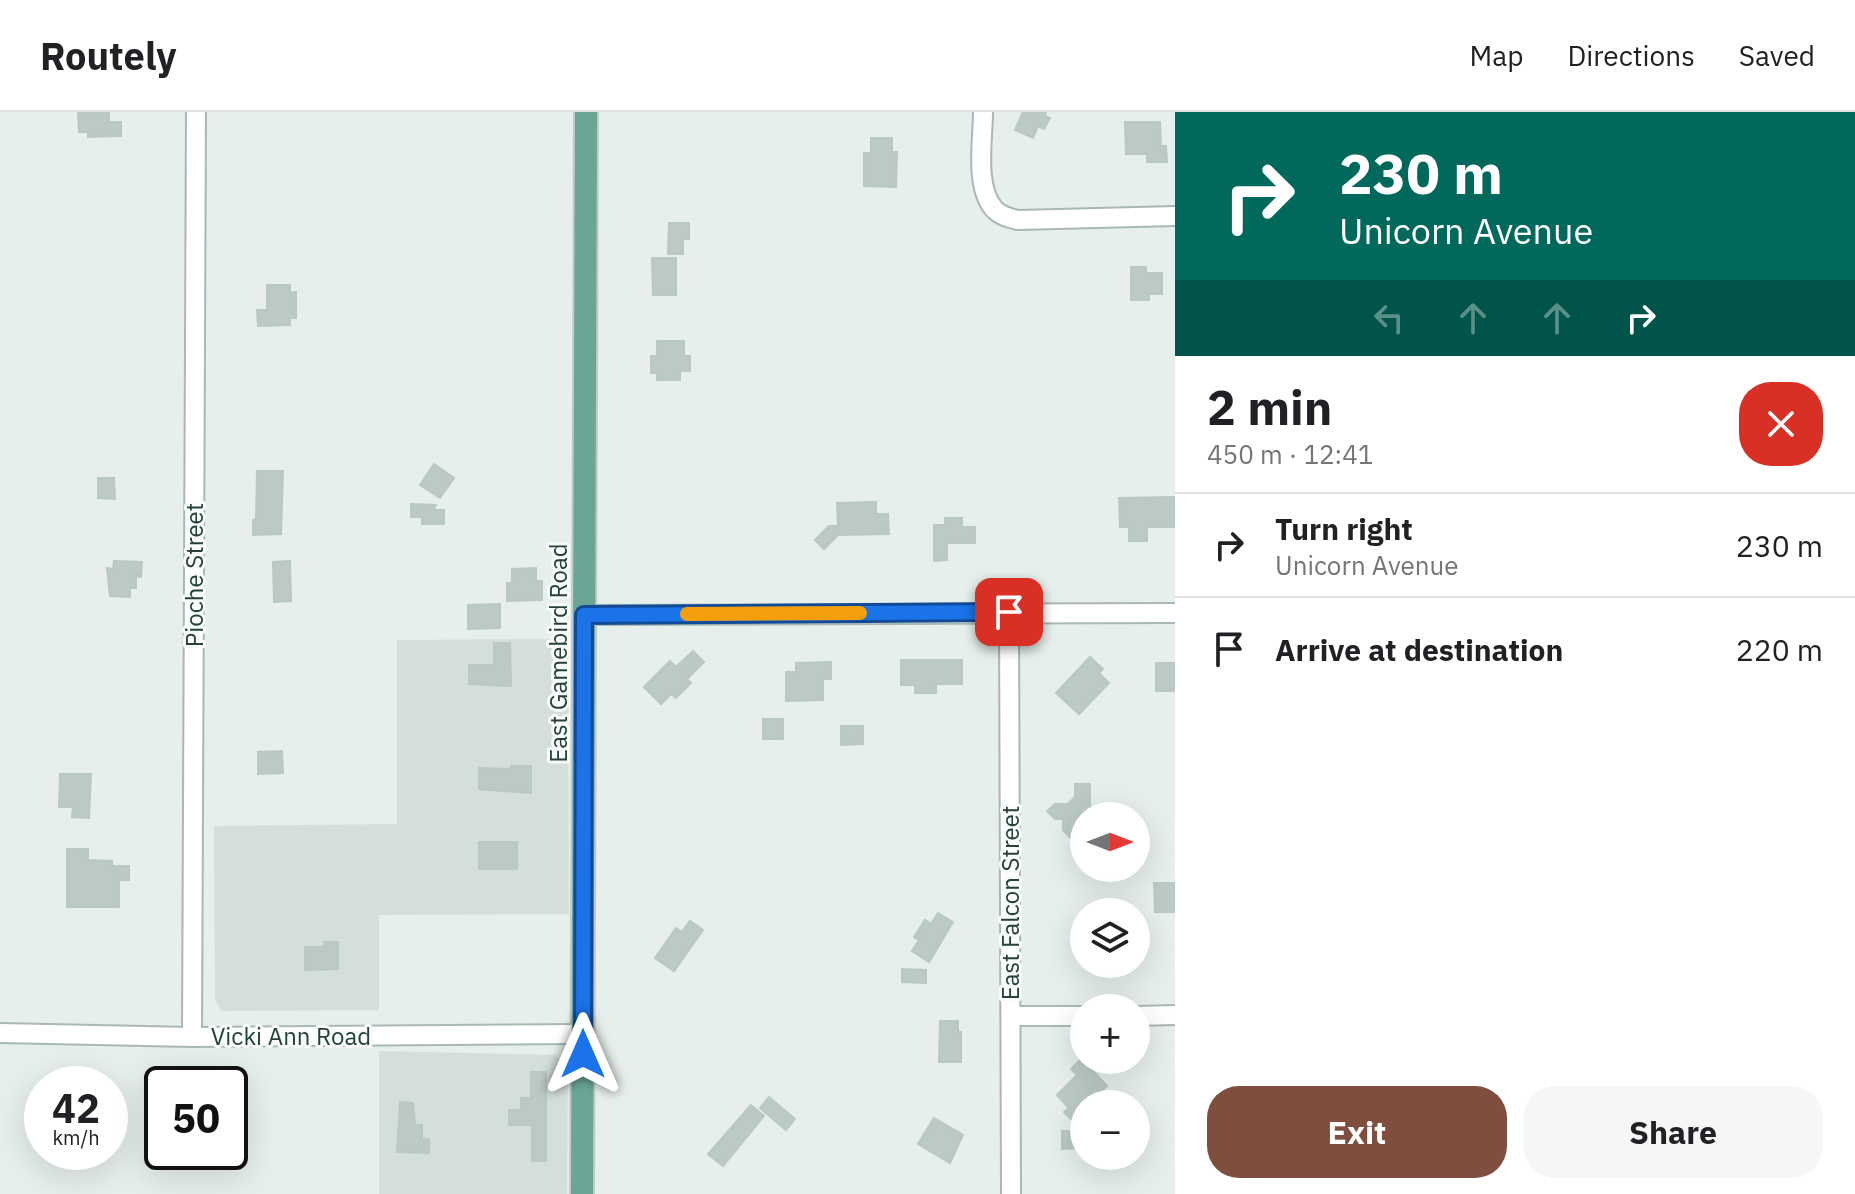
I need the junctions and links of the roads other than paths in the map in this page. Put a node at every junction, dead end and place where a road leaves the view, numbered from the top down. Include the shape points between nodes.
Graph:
1 (196, 112) edge
2 (586, 112) edge
3 (983, 112) edge
4 (1175, 216) edge
5 (1009, 612) junction
6 (1175, 613) edge
7 (584, 615) junction
8 (1175, 1015) edge
9 (1011, 1016) junction
10 (1070, 1016) edge
11 (1150, 1016) edge
12 (0, 1033) edge
13 (583, 1034) junction
14 (192, 1037) junction
15 (582, 1194) edge
16 (1011, 1194) edge

1 - 14 street, Pioche Street
2 - 7 main road, East Gamebird Road
3 - 4 street via 983,182 987,199 1001,215 1018,220
5 - 6 street
5 - 7 street
5 - 9 street, East Falcon Street
7 - 13 main road, East Gamebird Road
8 - 11 street
9 - 10 street
9 - 16 street, East Falcon Street
12 - 14 street, Vicki Ann Road
13 - 14 street, Vicki Ann Road
13 - 15 main road, East Gamebird Road

